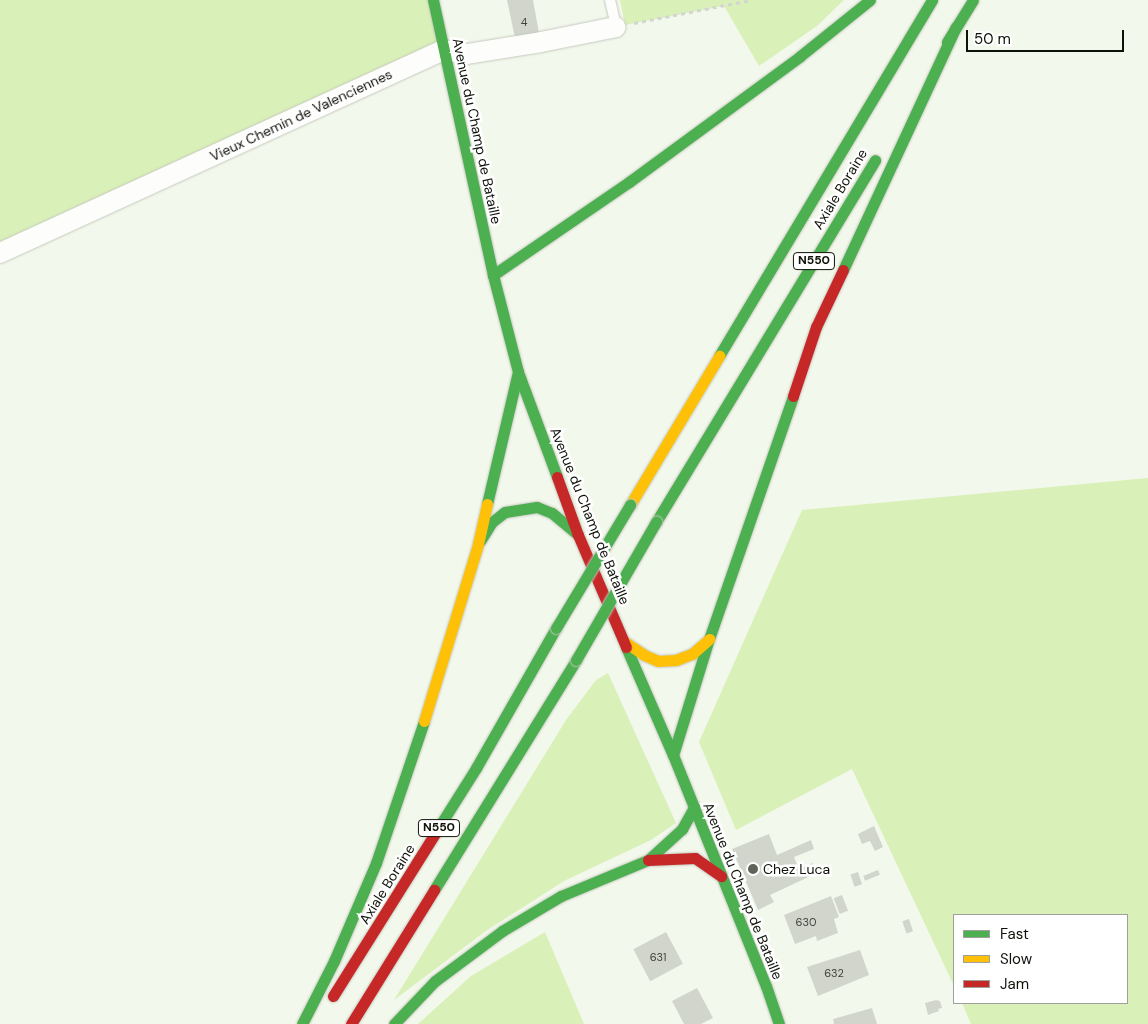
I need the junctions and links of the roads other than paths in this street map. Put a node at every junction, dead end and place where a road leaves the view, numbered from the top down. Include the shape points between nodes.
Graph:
1 (433, 0) edge
2 (610, 0) edge
3 (870, 0) edge
4 (932, 0) edge
5 (973, 0) edge
6 (616, 27) joint
7 (956, 27) junction
8 (444, 50) junction
9 (899, 121) dead end
10 (884, 147) dead end
11 (0, 253) edge
12 (493, 275) junction
13 (518, 372) junction
14 (578, 535) junction
15 (478, 544) junction
16 (709, 639) junction
17 (625, 642) junction
18 (673, 755) junction
19 (694, 807) junction
20 (648, 860) junction
21 (721, 876) junction
22 (320, 1016) edge
23 (302, 1024) edge
24 (351, 1024) edge
25 (394, 1024) edge
26 (779, 1024) edge

1 - 8 main road, Avenue du Champ de Bataille
2 - 6 lane
3 - 12 main road via 799,57 629,182
4 - 22 main road, Axiale Boraine / N550, bridge via 556,628 476,768
5 - 7 main road
6 - 8 street via 467,54
7 - 9 main road
7 - 16 main road via 816,326
8 - 11 street, Vieux Chemin de Valenciennes
8 - 12 main road, Avenue du Champ de Bataille
10 - 24 main road, Axiale Boraine / N550, bridge via 576,660
12 - 13 main road, Avenue du Champ de Bataille
13 - 14 main road, Avenue du Champ de Bataille
13 - 15 main road
14 - 15 main road via 552,513 537,507 521,508 505,512 492,522
14 - 17 main road, Avenue du Champ de Bataille
15 - 23 main road via 414,754 376,863 334,961
16 - 17 main road via 692,654 676,660 658,661
16 - 18 main road
17 - 18 main road, Avenue du Champ de Bataille
18 - 19 main road, Avenue du Champ de Bataille
19 - 20 main road via 682,829
19 - 21 main road, Avenue du Champ de Bataille
20 - 21 main road via 696,858
20 - 25 main road via 561,896 516,922 435,982
21 - 26 main road, Avenue du Champ de Bataille

